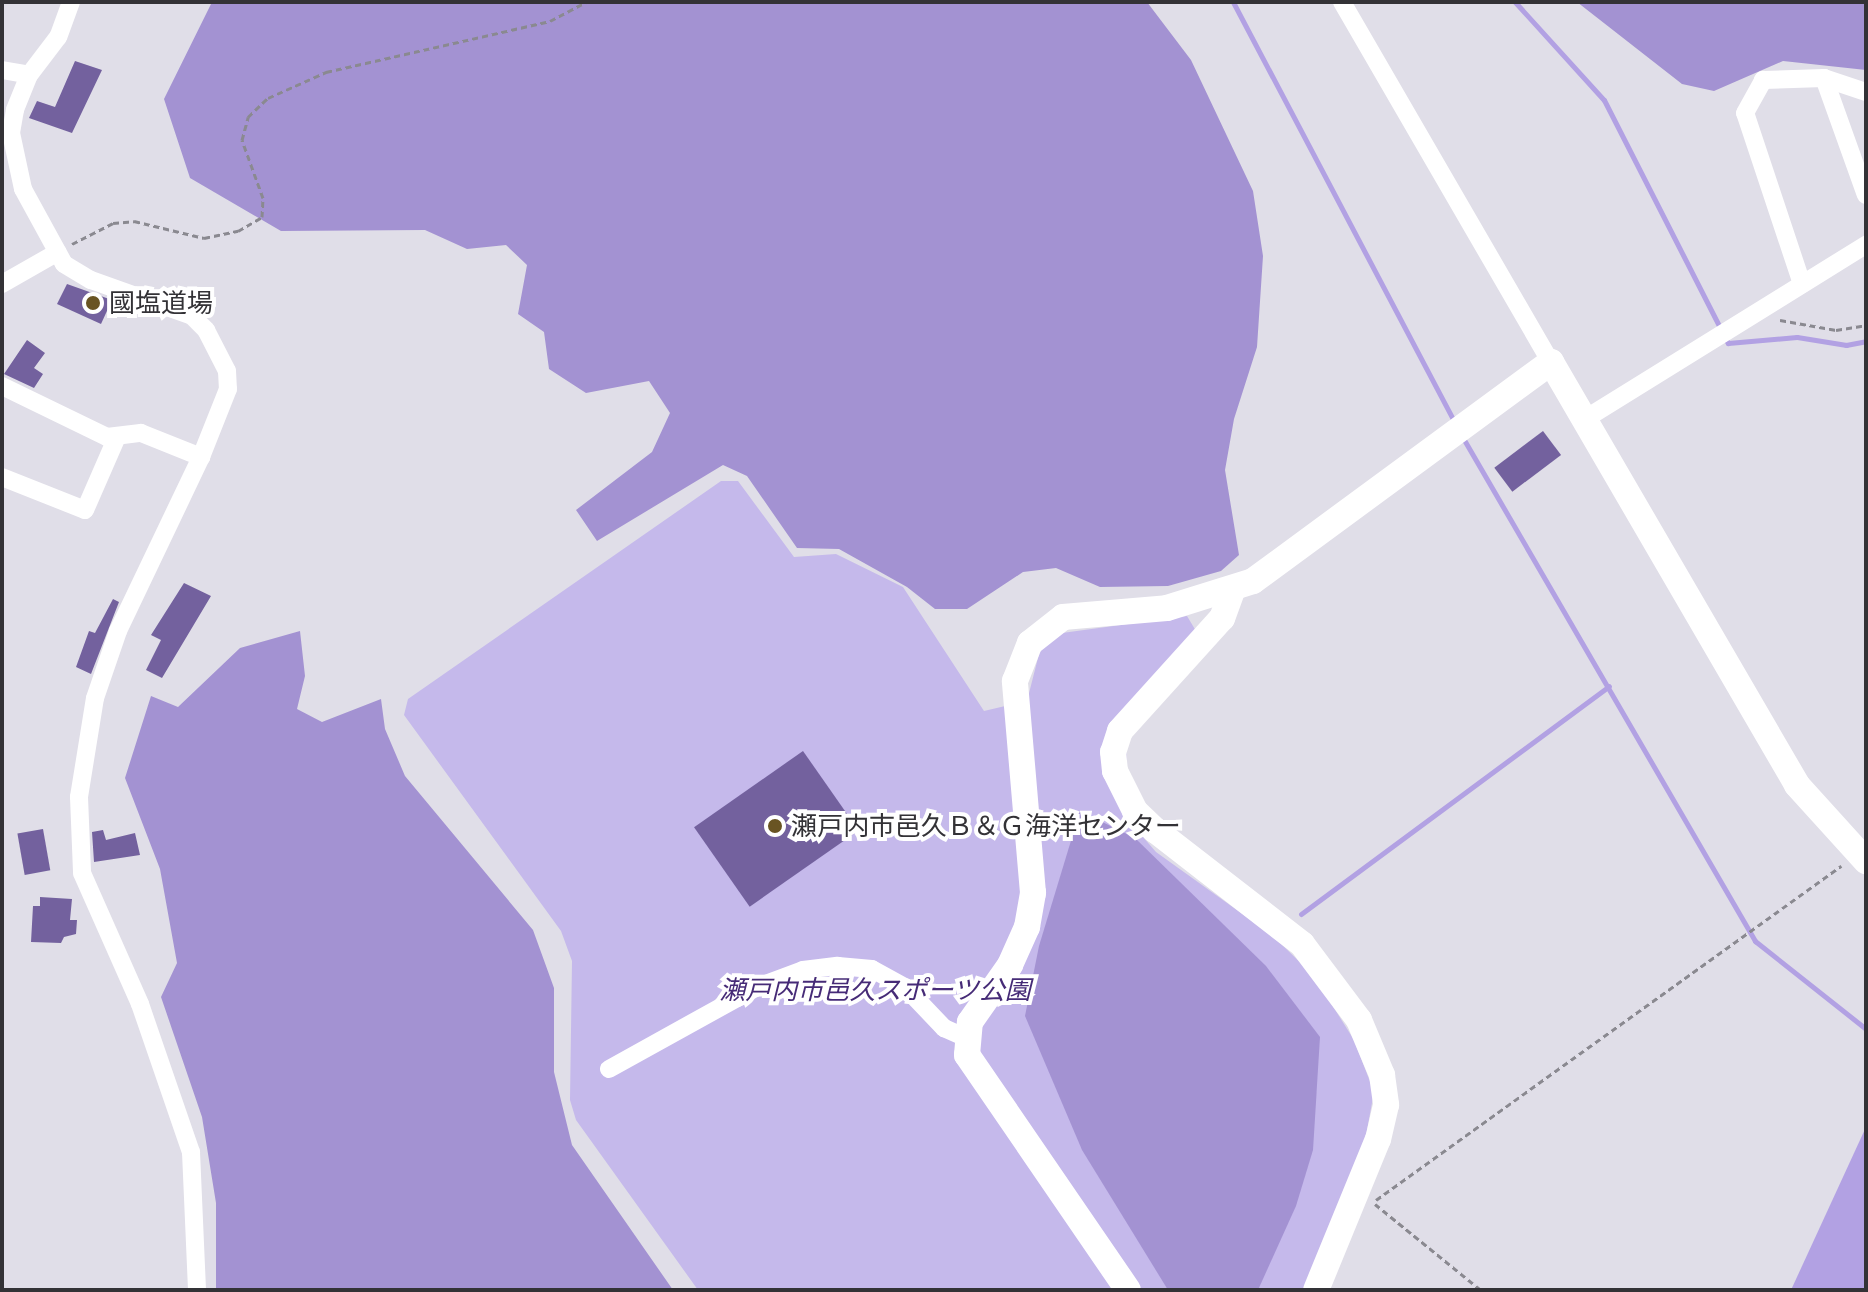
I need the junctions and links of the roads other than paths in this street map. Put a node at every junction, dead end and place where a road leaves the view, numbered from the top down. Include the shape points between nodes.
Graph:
1 (71, 2) edge
2 (1342, 2) edge
3 (2, 70) edge
4 (29, 75) junction
5 (1824, 78) junction
6 (1866, 92) edge
7 (1866, 195) edge
8 (1866, 245) edge
9 (58, 252) junction
10 (2, 284) edge
11 (1802, 284) junction
12 (1551, 362) junction
13 (2, 386) edge
14 (1585, 419) junction
15 (116, 439) junction
16 (201, 457) junction
17 (2, 477) edge
18 (1232, 591) junction
19 (1861, 855) edge
20 (966, 1038) junction
21 (609, 1069) dead end
22 (197, 1290) edge
23 (1128, 1290) edge
24 (1316, 1290) edge

1 - 4 street via 58,37
2 - 12 street
3 - 4 street
4 - 9 street via 11,133 14,169
5 - 6 street
5 - 7 street
5 - 11 street via 1763,80 1745,113
8 - 11 street
9 - 10 street
9 - 16 street via 64,264 91,280 192,316 206,330 224,363 228,389
11 - 14 street
12 - 14 street
12 - 18 street via 1281,563
13 - 15 street
14 - 19 street via 1797,785
15 - 16 street via 141,433
15 - 17 street via 85,510
16 - 22 street via 118,631 95,698 78,837 92,901 140,1004 191,1152
18 - 20 street via 1167,608 1063,617 1030,643 1015,681 1033,893 1027,927 1010,965 970,1022
18 - 24 street via 1222,618 1120,731 1113,752 1115,771 1135,811 1302,944 1359,1020 1382,1075 1386,1105 1364,1200
20 - 21 street via 944,1028 905,987 872,969 838,966 803,970 755,988
20 - 23 street via 977,1076

